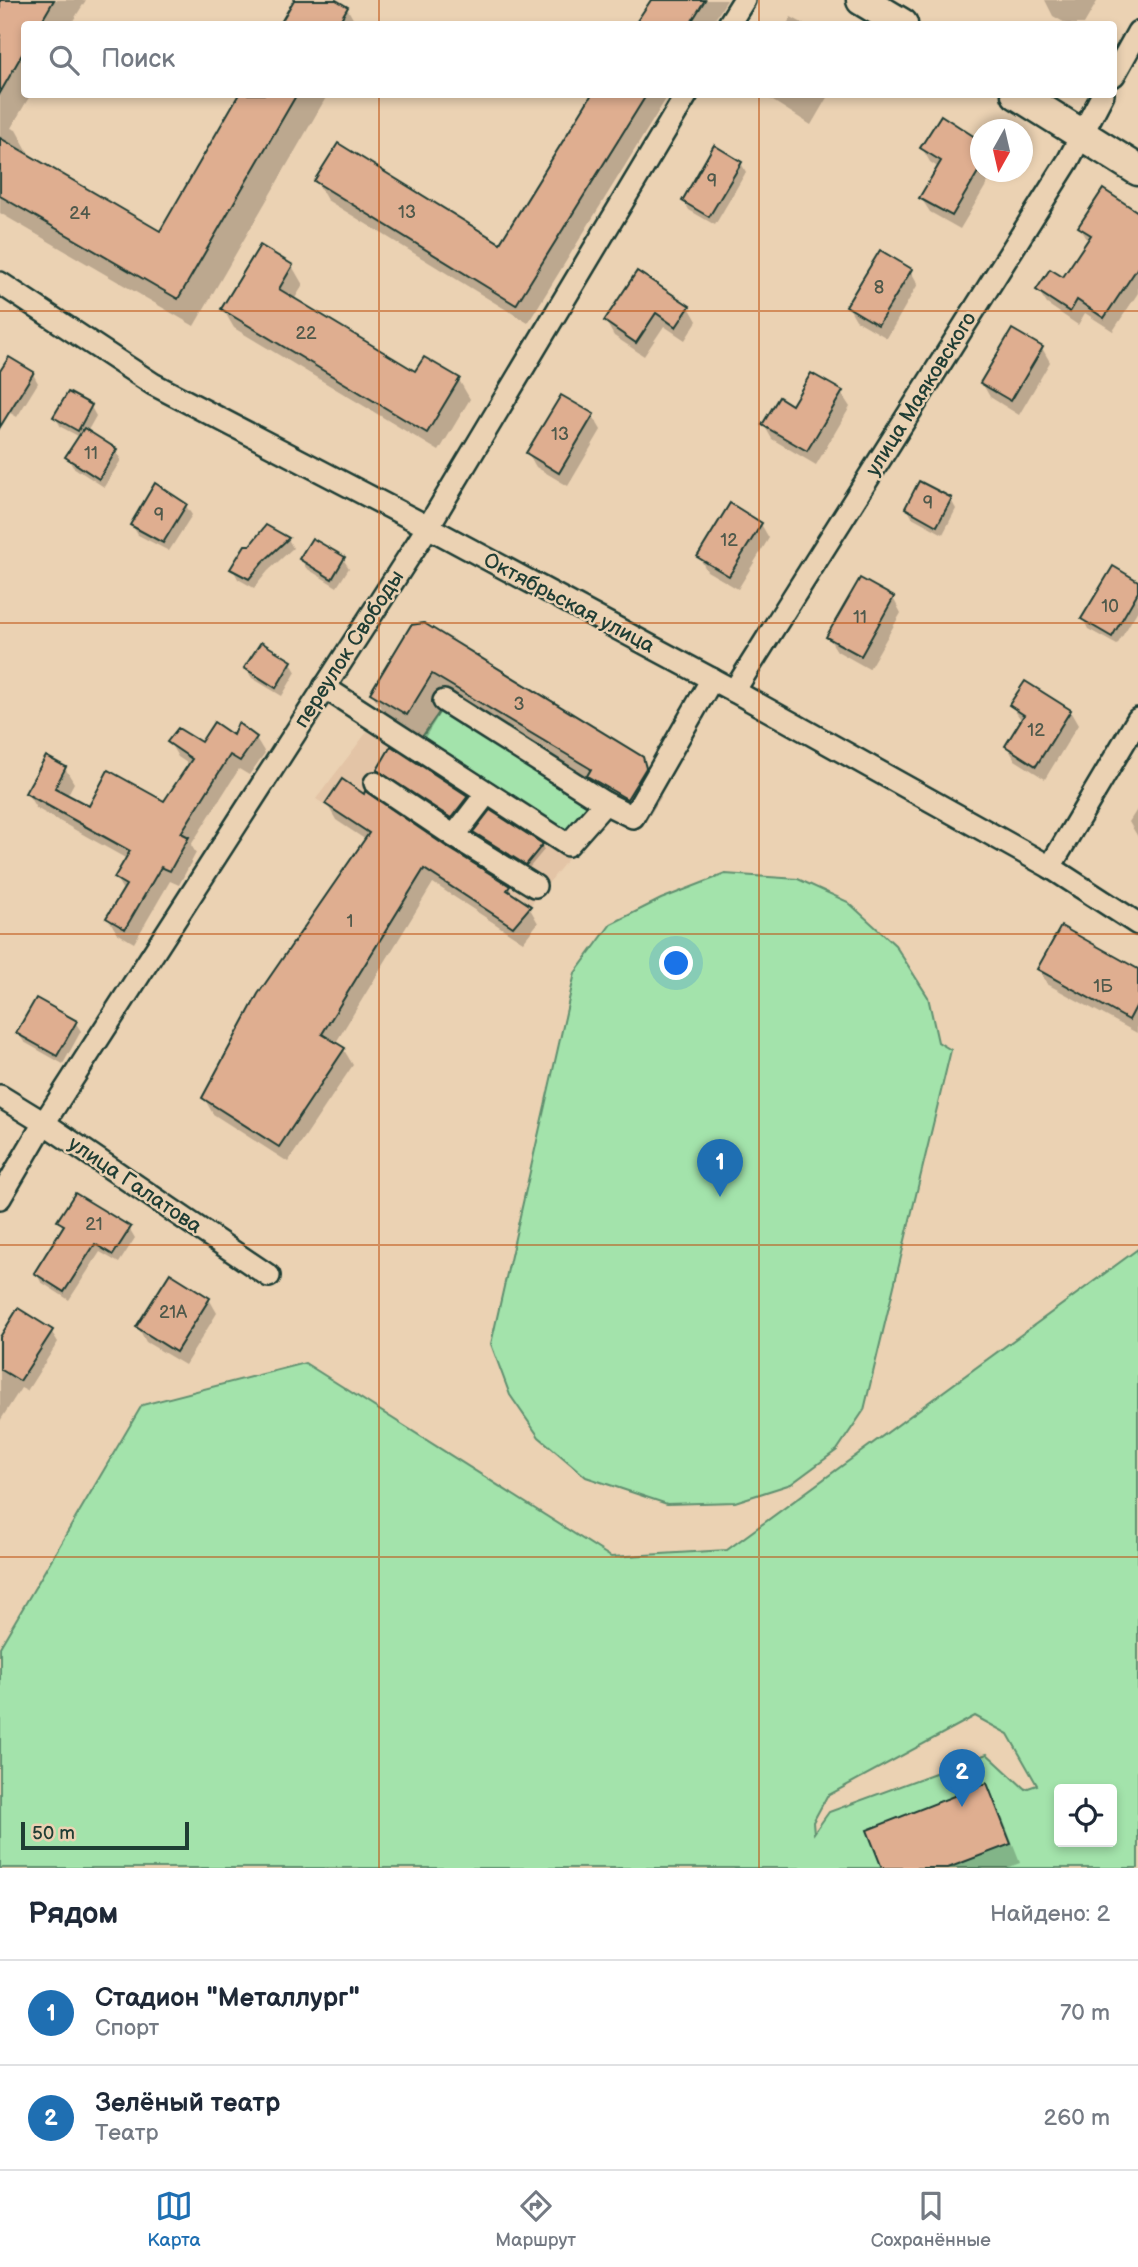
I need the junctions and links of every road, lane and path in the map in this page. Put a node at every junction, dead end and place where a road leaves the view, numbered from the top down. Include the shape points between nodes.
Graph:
1 (744, 0) edge
2 (862, 0) edge
3 (731, 21) edge
4 (897, 21) edge
5 (1138, 32) edge
6 (1117, 70) edge
7 (685, 98) edge
8 (1024, 98) edge
9 (1101, 98) edge
10 (1081, 133) junction
11 (1138, 170) edge
12 (0, 284) edge
13 (428, 527) junction
14 (712, 679) junction
15 (324, 687) junction
16 (734, 691) junction
17 (444, 701) dead end
18 (1138, 719) edge
19 (375, 783) dead end
20 (487, 793) junction
21 (605, 803) junction
22 (454, 836) junction
23 (1050, 867) junction
24 (535, 886) dead end
25 (1138, 923) edge
26 (0, 1096) edge
27 (44, 1123) junction
28 (0, 1198) edge
29 (269, 1276) dead end

1 - 3 street
2 - 4 main road
5 - 6 street
7 - 13 street, переулок Свободы
8 - 10 main road
9 - 10 street, улица Маяковского
10 - 11 main road
10 - 16 street, улица Маяковского via 1068,161
12 - 13 street, Октябрьская улица via 153,384
13 - 14 street, Октябрьская улица
13 - 15 street, переулок Свободы
14 - 16 street, Октябрьская улица
14 - 21 street via 633,817
15 - 20 street
15 - 27 street, переулок Свободы
16 - 23 street, Октябрьская улица
17 - 21 street
18 - 23 street
19 - 22 street
20 - 21 street via 568,845
20 - 22 street
22 - 24 street
23 - 25 street, Октябрьская улица
26 - 27 street, улица Галатова
27 - 28 street, переулок Свободы
27 - 29 street, улица Галатова

